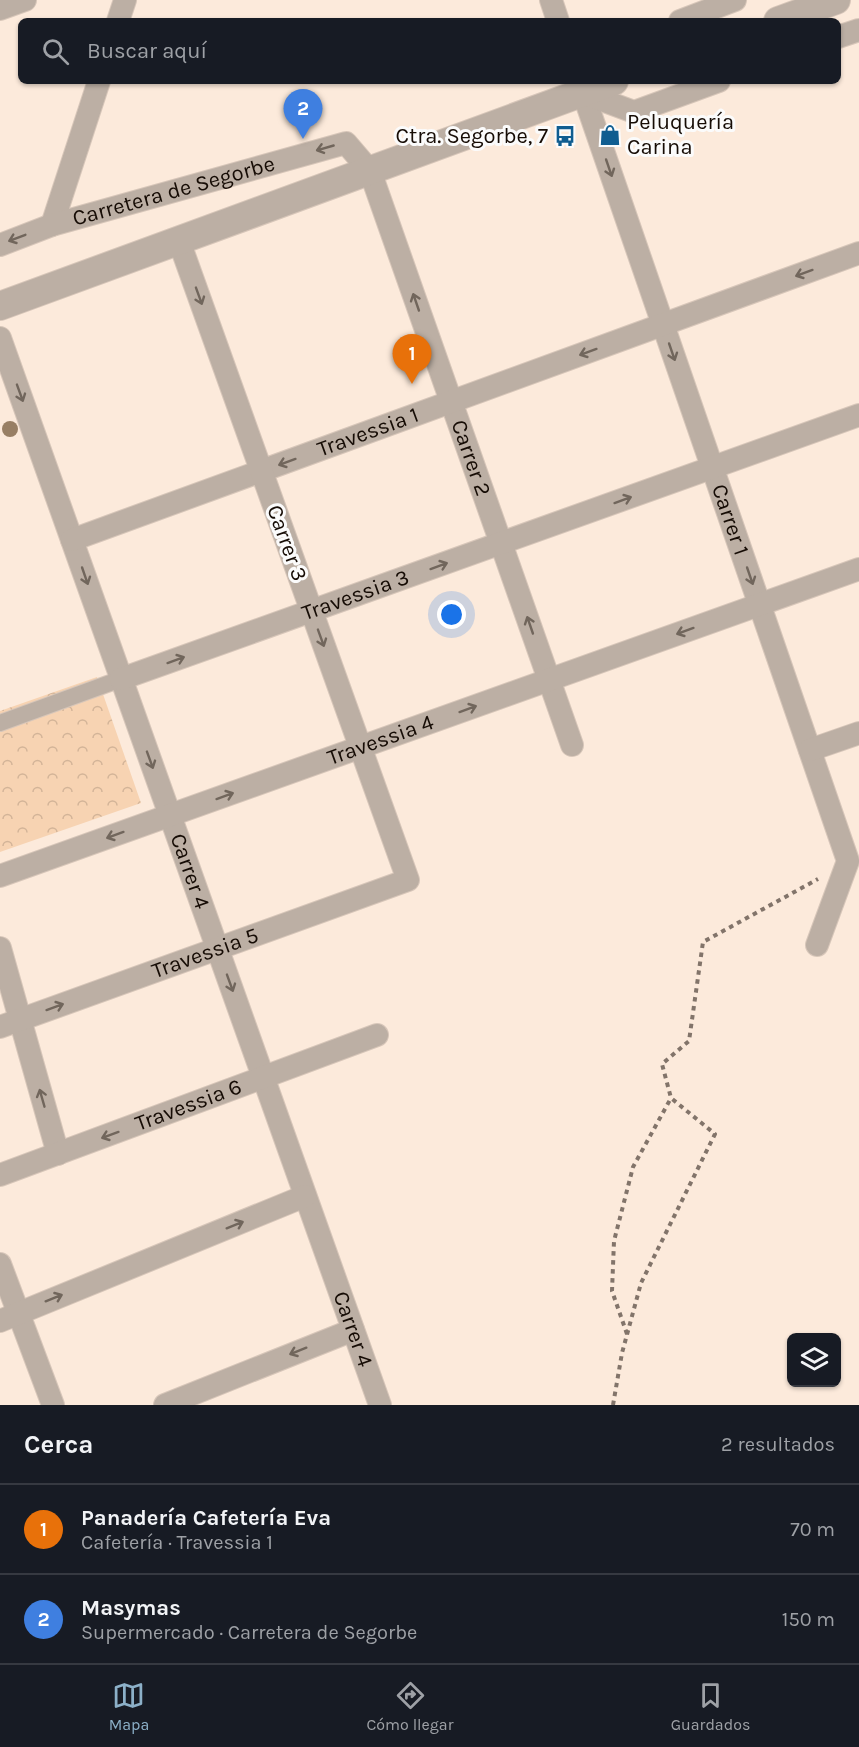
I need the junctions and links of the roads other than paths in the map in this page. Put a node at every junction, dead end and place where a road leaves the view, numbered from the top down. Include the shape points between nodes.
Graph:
1 (25, 0) edge
2 (125, 0) edge
3 (551, 0) edge
4 (735, 0) edge
5 (836, 0) edge
6 (0, 9) edge
7 (119, 18) edge
8 (557, 18) edge
9 (688, 18) edge
10 (786, 18) edge
11 (859, 30) edge
12 (841, 36) edge
13 (98, 84) edge
14 (711, 84) edge
15 (584, 85) edge
16 (370, 171) junction
17 (52, 225) junction
18 (179, 241) junction
19 (0, 245) edge
20 (859, 253) edge
21 (0, 306) edge
22 (663, 325) junction
23 (0, 338) edge
24 (451, 402) junction
25 (859, 415) edge
26 (712, 467) junction
27 (262, 471) junction
28 (72, 540) junction
29 (501, 543) junction
30 (859, 569) edge
31 (760, 605) junction
32 (312, 611) junction
33 (121, 679) junction
34 (549, 680) junction
35 (0, 723) edge
36 (859, 733) edge
37 (572, 745) dead end
38 (361, 747) junction
39 (810, 750) junction
40 (170, 815) junction
41 (0, 876) edge
42 (408, 880) joint
43 (817, 945) dead end
44 (0, 948) edge
45 (217, 949) junction
46 (10, 1024) edge
47 (377, 1035) dead end
48 (263, 1078) junction
49 (58, 1154) junction
50 (0, 1175) edge
51 (305, 1196) junction
52 (0, 1264) edge
53 (9, 1317) edge
54 (353, 1330) junction
55 (53, 1405) edge
56 (165, 1405) edge
57 (380, 1405) edge

1 - 6 street
2 - 7 street
3 - 8 street
4 - 9 street
5 - 10 street
11 - 12 street
13 - 17 street
14 - 15 street via 634,112
15 - 16 street, Carretera de Segorbe
15 -> 22 street, Carrer 1
16 -> 17 street, Carretera de Segorbe via 346,142
16 - 18 street, Carretera de Segorbe
24 -> 16 street, Carrer 2
17 -> 19 street, Carretera de Segorbe
18 - 21 street, Carretera de Segorbe
18 -> 27 street, Carrer 3
20 -> 22 street, Travessia 1
22 -> 24 street, Travessia 1
22 -> 26 street, Carrer 1
23 -> 28 street, Carrer 4
24 -> 27 street, Travessia 1
24 - 29 street, Carrer 2
25 - 26 street, Travessia 3
29 -> 26 street, Travessia 3
26 -> 31 street, Carrer 1
27 - 28 street, Travessia 1
27 - 32 street, Carrer 3
28 -> 33 street, Carrer 4
32 -> 29 street, Travessia 3
34 -> 29 street, Carrer 2
30 - 31 street, Travessia 4
31 -> 34 street, Travessia 4
31 - 39 street, Carrer 1
33 -> 32 street, Travessia 3
32 -> 38 street, Carrer 3
33 - 35 street, Travessia 3
33 -> 40 street, Carrer 4
34 - 37 street, Carrer 2
38 -> 34 street, Travessia 4
36 - 39 street
40 -> 38 street, Travessia 4
38 - 42 street, Carrer 3
39 - 43 street, Carrer 1 via 848,861
40 -> 41 street, Travessia 4
40 - 45 street, Carrer 4
42 - 45 street, Travessia 5
44 - 46 street
46 -> 45 street, Travessia 5
45 -> 48 street, Carrer 4
49 -> 46 street
47 - 48 street, Travessia 6
48 -> 49 street, Travessia 6
48 - 51 street, Carrer 4
49 - 50 street, Travessia 6
53 -> 51 street
51 - 54 street, Carrer 4
52 - 53 street
53 - 55 street
54 -> 56 street
54 - 57 street, Carrer 4

